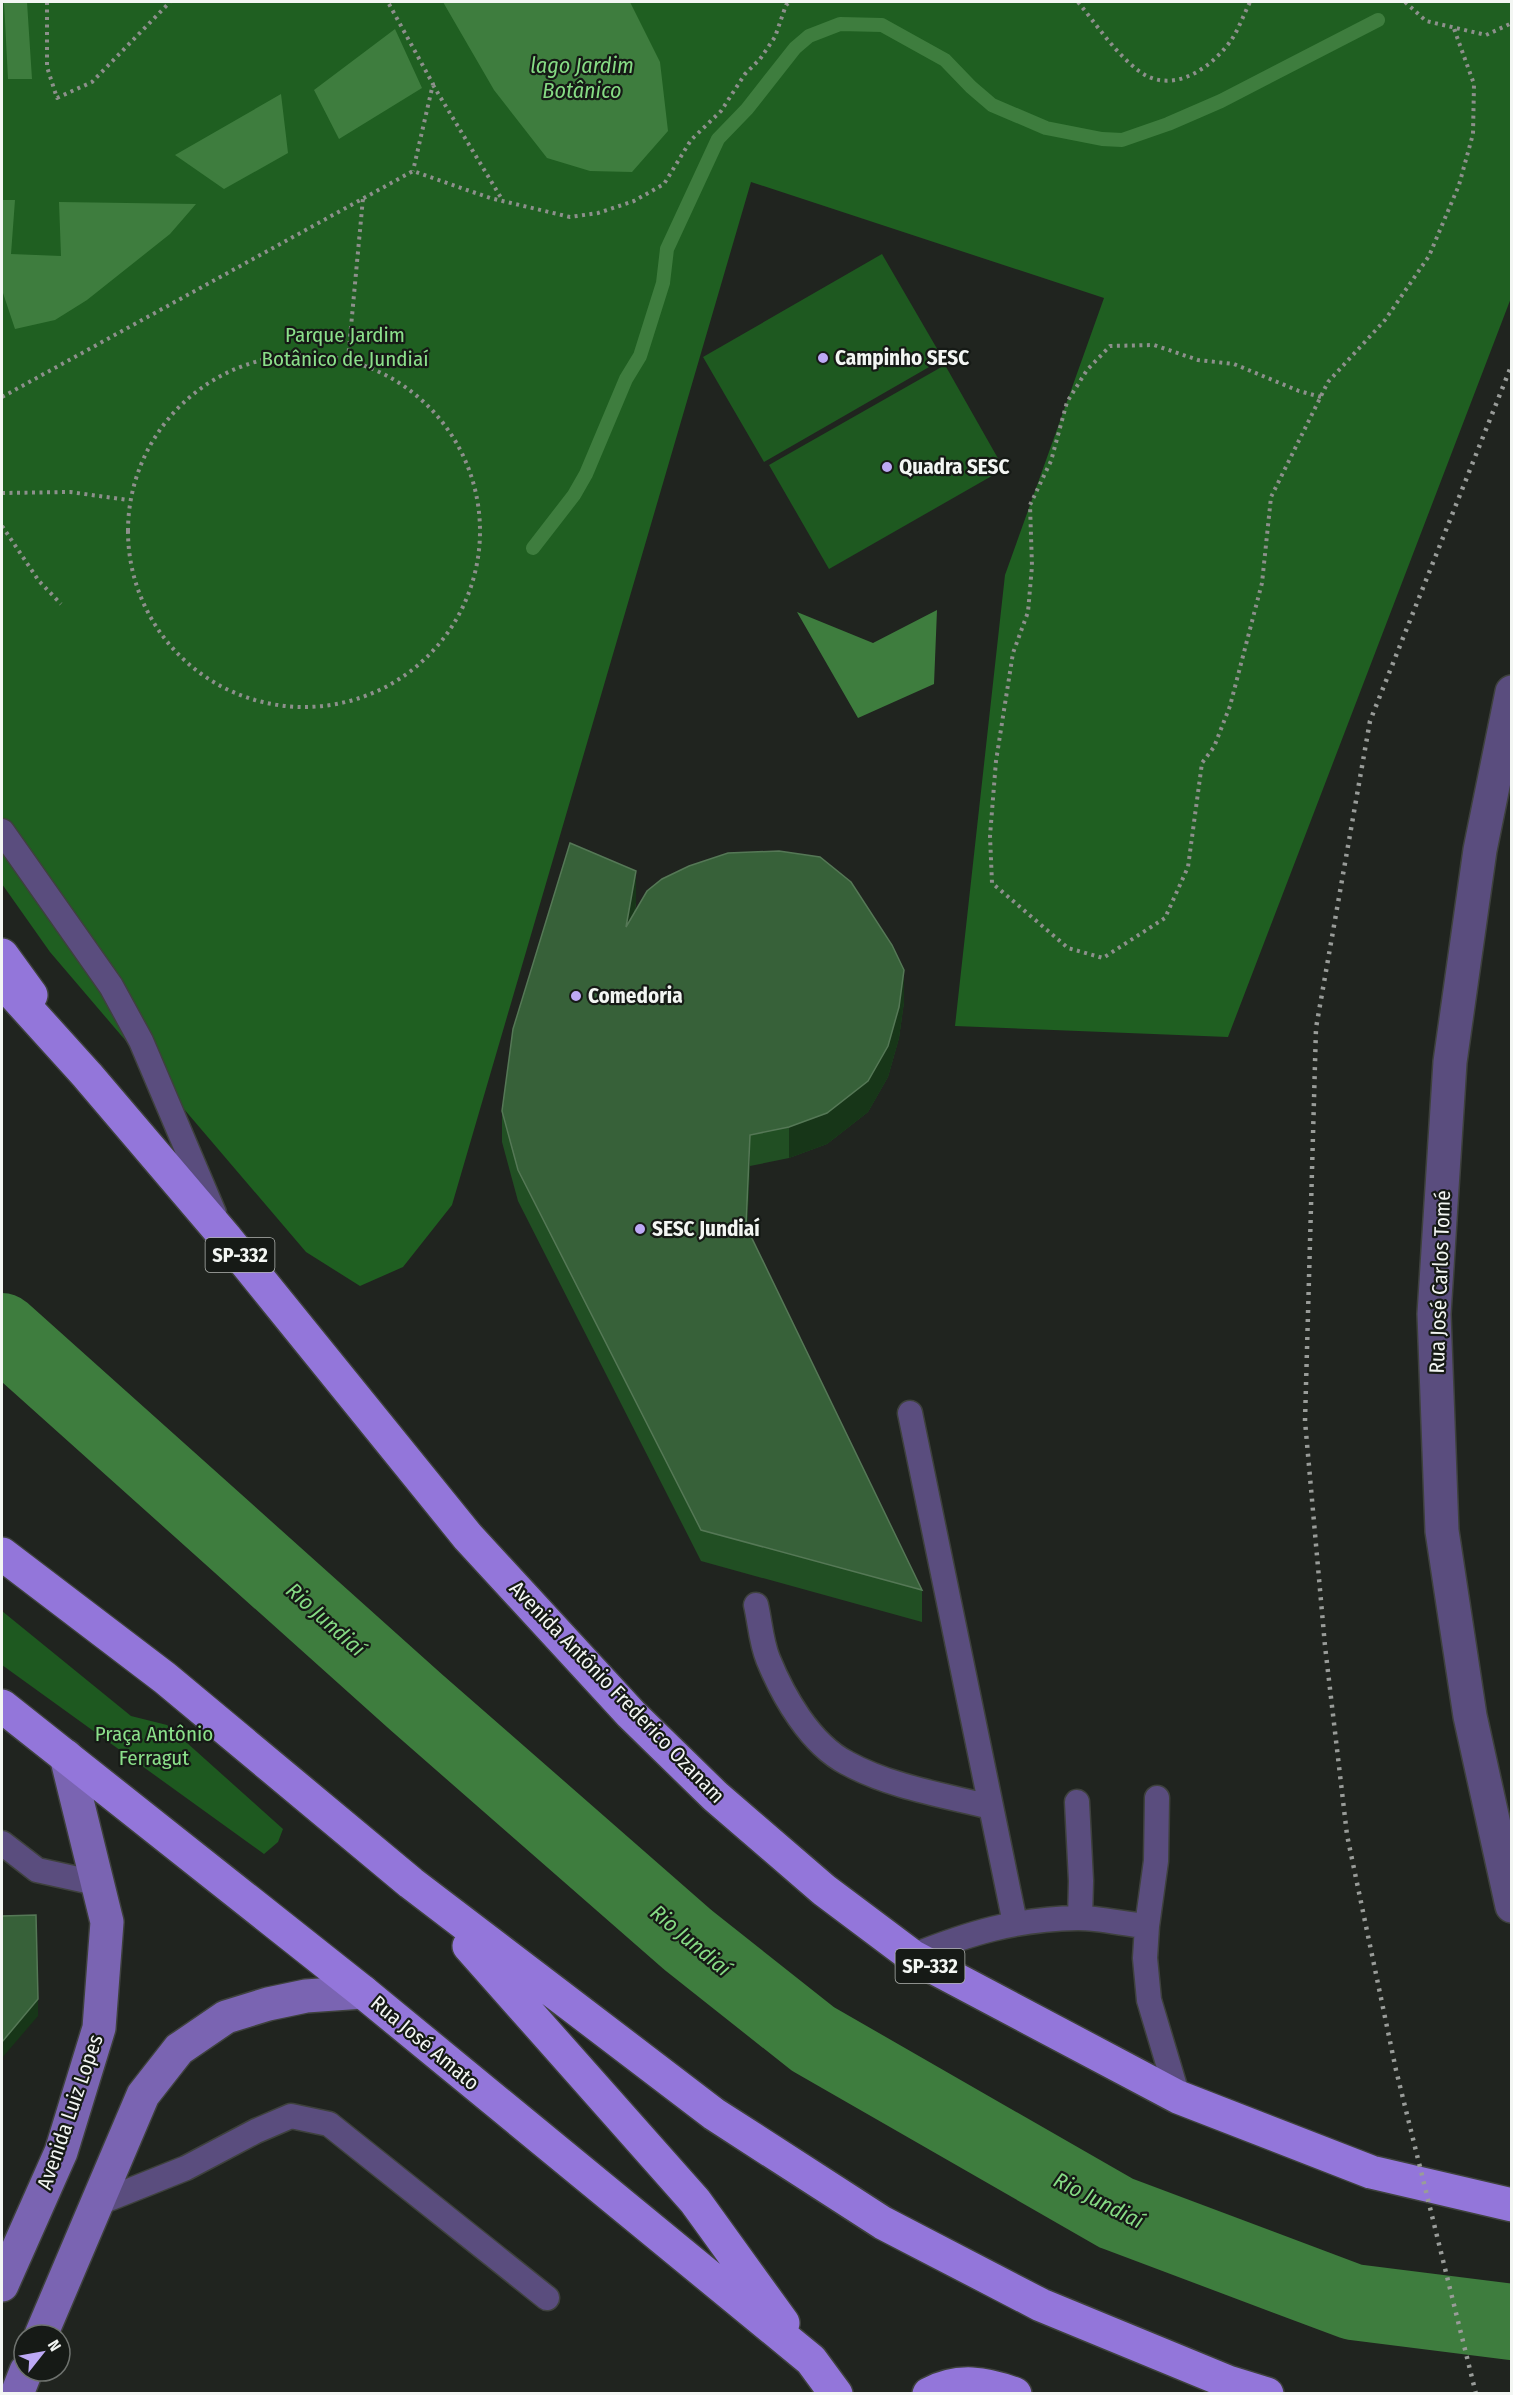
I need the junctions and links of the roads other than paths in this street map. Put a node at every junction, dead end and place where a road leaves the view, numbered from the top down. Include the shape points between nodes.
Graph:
1 (1512, 692) edge
2 (2, 831) edge
3 (2, 955) edge
4 (2, 981) edge
5 (87, 1075) junction
6 (225, 1237) junction
7 (910, 1413) dead end
8 (2, 1554) edge
9 (756, 1605) dead end
10 (2, 1706) edge
11 (66, 1755) junction
12 (1156, 1798) dead end
13 (1077, 1802) dead end
14 (991, 1807) junction
15 (2, 1843) edge
16 (96, 1883) junction
17 (411, 1883) junction
18 (1512, 1906) edge
19 (1080, 1918) junction
20 (1014, 1923) junction
21 (1147, 1926) junction
22 (912, 1956) junction
23 (363, 1992) junction
24 (1179, 2097) junction
25 (96, 2204) junction
26 (1512, 2205) edge
27 (2, 2285) edge
28 (547, 2298) dead end
29 (46, 2323) edge
30 (811, 2360) junction
31 (836, 2394) edge
32 (929, 2394) edge
33 (1015, 2394) edge
34 (1267, 2394) edge

1 - 18 street, Rua José Carlos Tomé via 1480,850 1450,1062 1434,1314 1442,1531 1470,1716
2 - 6 lane via 111,986 141,1041
3 - 5 main road
4 - 5 main road, Avenida Antônio Frederico Ozanam / SP-332
5 - 6 main road, Avenida Antônio Frederico Ozanam / SP-332
6 - 22 main road, Avenida Antônio Frederico Ozanam / SP-332 via 468,1538 631,1714 715,1796 815,1882
7 - 14 lane
8 - 17 main road via 165,1678
9 - 14 lane via 767,1657 793,1709 812,1734 844,1762 877,1777
10 - 11 main road, Rua José Amato
11 - 16 main road, Avenida Luiz Lopes
11 - 23 main road, Rua José Amato
12 - 21 lane via 1156,1861
13 - 19 lane
14 - 20 lane
15 - 16 lane via 37,1870
16 - 27 main road, Avenida Luiz Lopes via 107,1922 99,2028 61,2152
17 - 30 main road via 695,2201
17 - 34 main road via 714,2114 883,2223 1041,2305 1228,2382
19 - 20 lane
19 - 21 lane
20 - 22 lane via 963,1936
21 - 24 lane via 1149,2000
22 - 24 main road, Avenida Antônio Frederico Ozanam / SP-332
23 - 25 main road via 306,1996 257,2007 226,2017 179,2049 143,2095
23 - 30 main road, Rua José Amato
24 - 26 main road, Avenida Antônio Frederico Ozanam / SP-332 via 1371,2172
25 - 28 lane via 186,2168 291,2116 320,2122 329,2124
25 - 29 main road
30 - 31 main road, Rua José Amato
32 - 33 main road via 965,2382 992,2385

